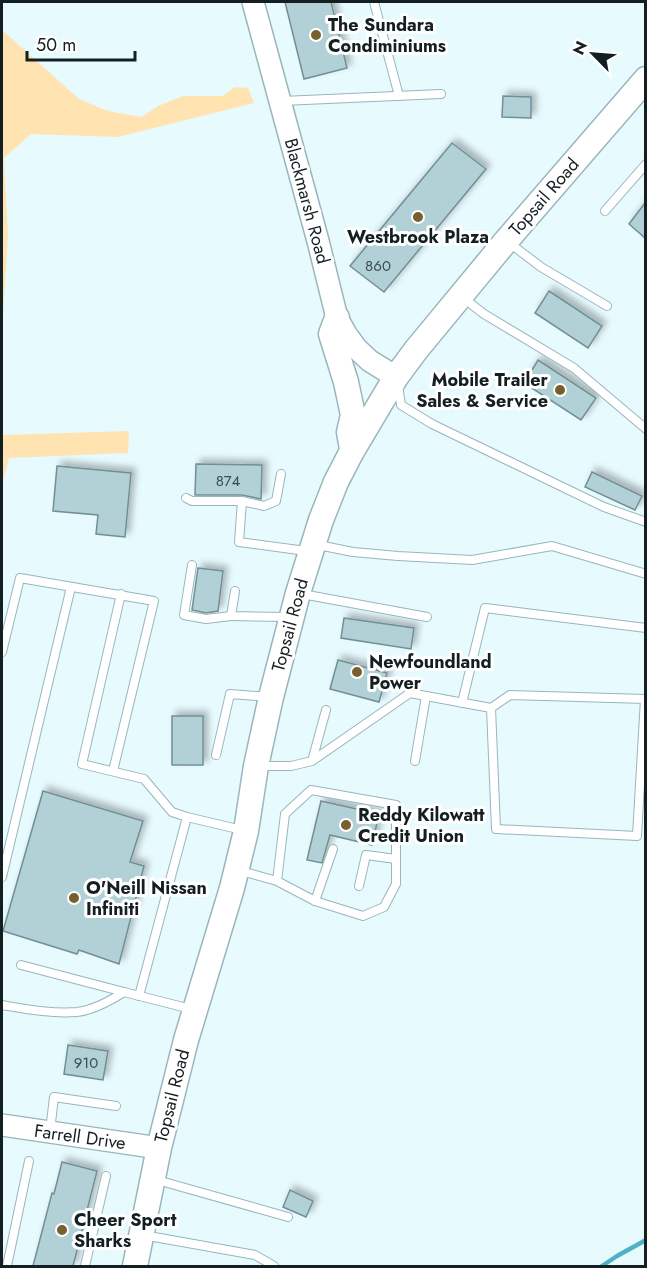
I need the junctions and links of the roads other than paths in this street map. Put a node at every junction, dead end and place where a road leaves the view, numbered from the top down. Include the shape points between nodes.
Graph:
1 (253, 2) edge
2 (374, 2) edge
3 (645, 79) edge
4 (441, 94) dead end
5 (399, 96) junction
6 (280, 101) junction
7 (645, 164) edge
8 (605, 211) dead end
9 (506, 241) junction
10 (461, 296) junction
11 (607, 306) dead end
12 (337, 318) junction
13 (396, 377) junction
14 (645, 429) edge
15 (352, 451) junction
16 (281, 474) dead end
17 (186, 498) dead end
18 (242, 501) junction
19 (645, 522) edge
20 (312, 548) junction
21 (192, 565) dead end
22 (645, 574) edge
23 (71, 587) junction
24 (235, 591) dead end
25 (298, 593) junction
26 (121, 594) junction
27 (231, 616) junction
28 (292, 617) junction
29 (427, 617) dead end
30 (645, 628) edge
31 (2, 652) edge
32 (426, 696) junction
33 (271, 697) junction
34 (645, 699) edge
35 (462, 703) junction
36 (491, 708) junction
37 (326, 710) dead end
38 (216, 755) dead end
39 (312, 760) junction
40 (415, 761) dead end
41 (256, 766) junction
42 (113, 771) junction
43 (187, 817) junction
44 (246, 831) junction
45 (333, 849) dead end
46 (396, 859) junction
47 (236, 870) junction
48 (2, 877) edge
49 (277, 881) junction
50 (359, 886) dead end
51 (315, 901) junction
52 (21, 965) dead end
53 (124, 992) junction
54 (139, 996) junction
55 (2, 1005) edge
56 (195, 1010) junction
57 (116, 1106) dead end
58 (2, 1125) edge
59 (50, 1132) junction
60 (159, 1148) junction
61 (29, 1161) dead end
62 (106, 1176) dead end
63 (152, 1179) junction
64 (288, 1216) dead end
65 (141, 1235) junction
66 (7, 1266) edge
67 (85, 1266) edge
68 (135, 1266) edge
69 (274, 1266) edge

1 - 6 main road, Blackmarsh Road
2 - 5 lane
3 - 9 main road, Topsail Road
4 - 5 lane
5 - 6 lane
6 - 12 main road, Blackmarsh Road
7 - 8 lane
9 - 10 main road, Topsail Road
9 - 11 lane
10 - 13 main road, Topsail Road
10 - 14 lane via 574,368
12 - 13 main road, Blackmarsh Road via 357,349
12 - 15 main road via 331,334 352,415
13 - 15 main road, Topsail Road
13 - 19 lane via 401,405 432,424 604,507
15 - 20 main road, Topsail Road
16 - 18 lane via 276,501 264,506
17 - 18 lane
18 - 20 lane via 239,542
20 - 22 lane via 472,560 552,546
20 - 25 main road, Topsail Road
21 - 27 lane via 184,615 206,619
23 - 26 lane
23 - 31 lane via 20,578
23 - 48 lane
24 - 27 lane
25 - 28 main road, Topsail Road
25 - 29 lane
26 - 42 lane via 82,764
26 - 42 lane via 154,601
27 - 28 lane
28 - 33 main road, Topsail Road
30 - 35 lane via 485,608
32 - 35 lane
32 - 39 lane via 410,693
32 - 40 lane
33 - 38 lane via 230,694
33 - 41 main road, Topsail Road
34 - 36 lane via 510,695
34 - 36 lane via 637,836 496,829
35 - 36 lane
37 - 39 lane
39 - 41 lane via 291,766
41 - 44 main road, Topsail Road
42 - 43 lane via 144,779 172,812
43 - 44 lane
43 - 54 lane
44 - 47 main road, Topsail Road
45 - 51 lane
46 - 49 lane via 396,805 311,790 285,814
46 - 50 lane via 366,855
46 - 51 lane via 396,884 384,907 363,916
47 - 49 lane
47 - 56 main road, Topsail Road
49 - 51 lane
52 - 53 lane
53 - 54 lane
53 - 55 lane via 102,1005 78,1012
54 - 56 lane
56 - 60 main road, Topsail Road
57 - 59 lane via 54,1097
58 - 59 main road, Farrell Drive
59 - 60 main road, Farrell Drive
60 - 63 main road, Topsail Road
61 - 66 lane
62 - 67 lane
63 - 64 lane
63 - 65 main road, Topsail Road
65 - 68 main road, Topsail Road
65 - 69 lane via 255,1255

